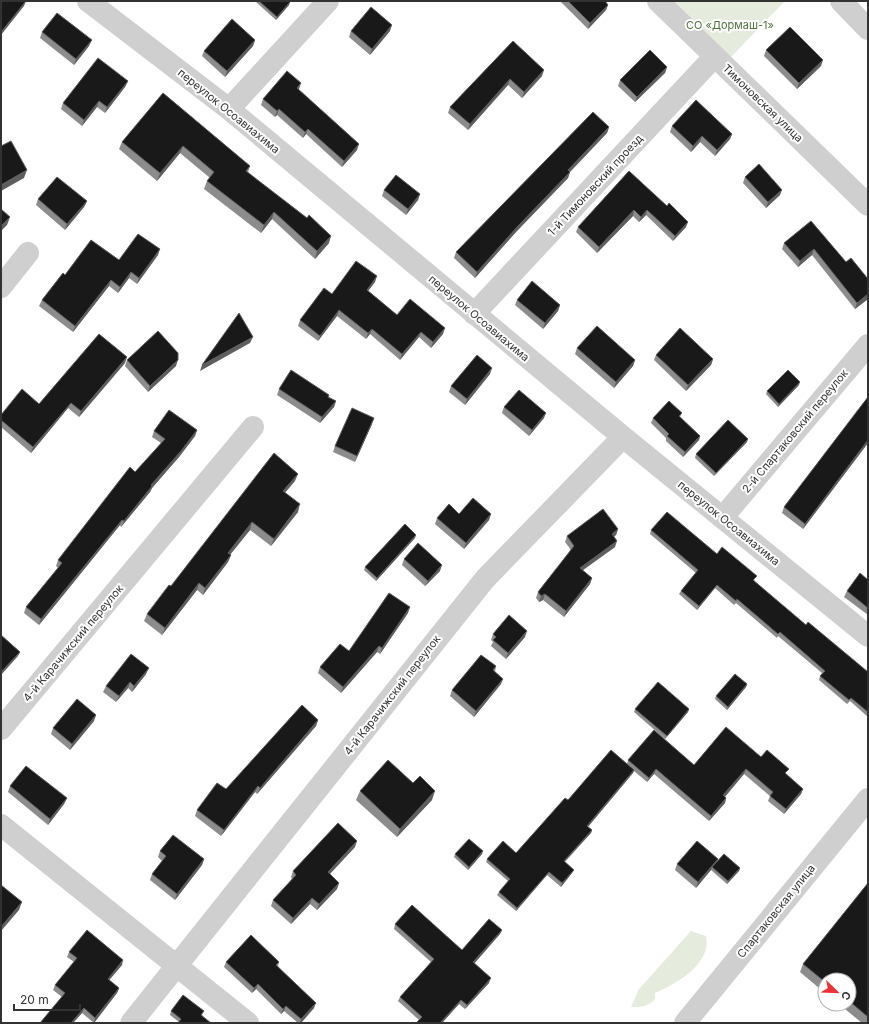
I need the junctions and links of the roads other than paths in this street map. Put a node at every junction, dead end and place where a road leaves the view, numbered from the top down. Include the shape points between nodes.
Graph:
1 (88, 1) edge
2 (328, 1) edge
3 (658, 1) edge
4 (841, 1) edge
5 (868, 29) edge
6 (714, 56) junction
7 (229, 109) junction
8 (868, 204) edge
9 (28, 253) dead end
10 (1, 287) edge
11 (474, 314) junction
12 (868, 345) edge
13 (253, 427) dead end
14 (623, 437) junction
15 (723, 517) junction
16 (868, 636) edge
17 (1, 730) edge
18 (868, 799) edge
19 (1, 825) edge
20 (177, 967) junction
21 (131, 1023) edge
22 (248, 1023) edge
23 (685, 1023) edge

1 - 7 street, переулок Осоавиахима
2 - 7 street
3 - 6 street, Тимоновская улица
4 - 5 street
6 - 8 street, Тимоновская улица
6 - 11 street, 1-й Тимоновский проезд
7 - 11 street, переулок Осоавиахима
9 - 10 street
11 - 14 street, переулок Осоавиахима
12 - 15 street, 2-й Спартаковский переулок
13 - 17 street, 4-й Карачижский переулок
14 - 15 street, переулок Осоавиахима
14 - 20 street, 4-й Карачижский переулок via 485,579
15 - 16 street, переулок Осоавиахима
18 - 23 street, Спартаковская улица
19 - 20 street
20 - 21 street, 4-й Карачижский переулок
20 - 22 street

